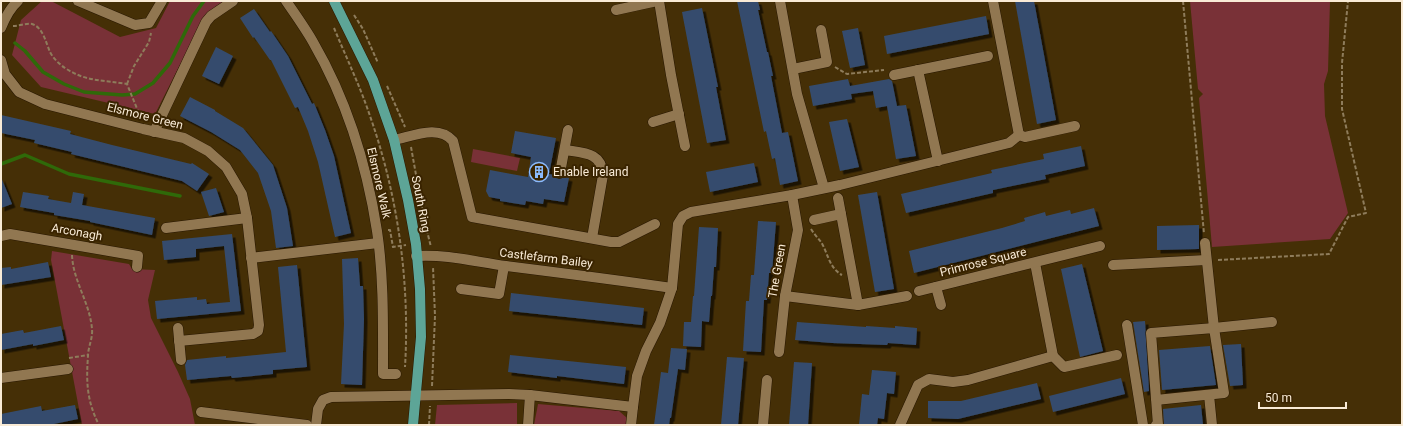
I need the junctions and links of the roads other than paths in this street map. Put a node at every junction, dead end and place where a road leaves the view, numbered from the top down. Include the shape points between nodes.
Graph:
1 (78, 1) edge
2 (162, 1) edge
3 (233, 1) edge
4 (286, 1) edge
5 (334, 1) edge
6 (658, 1) edge
7 (780, 1) edge
8 (993, 1) edge
9 (14, 2) edge
10 (616, 10) dead end
11 (1, 28) edge
12 (821, 30) dead end
13 (988, 56) dead end
14 (1, 60) edge
15 (792, 69) junction
16 (918, 70) junction
17 (894, 75) road end
18 (679, 114) junction
19 (653, 122) dead end
20 (1075, 126) dead end
21 (568, 130) dead end
22 (154, 132) junction
23 (1019, 135) junction
24 (394, 140) junction
25 (685, 146) dead end
26 (564, 150) junction
27 (938, 161) junction
28 (560, 173) dead end
29 (824, 188) junction
30 (792, 195) junction
31 (838, 198) dead end
32 (841, 214) junction
33 (247, 218) junction
34 (812, 222) road end
35 (654, 224) dead end
36 (166, 228) dead end
37 (1, 236) edge
38 (592, 238) junction
39 (378, 243) junction
40 (1205, 243) road end
41 (1100, 246) dead end
42 (416, 256) junction
43 (251, 258) junction
44 (1206, 260) junction
45 (1035, 263) junction
46 (1113, 265) dead end
47 (504, 266) junction
48 (137, 267) dead end
49 (936, 287) junction
50 (672, 288) junction
51 (461, 289) dead end
52 (919, 291) dead end
53 (785, 296) junction
54 (907, 296) dead end
55 (858, 305) junction
56 (941, 305) dead end
57 (1272, 322) dead end
58 (1127, 325) dead end
59 (178, 328) dead end
60 (1214, 328) junction
61 (179, 341) junction
62 (779, 352) dead end
63 (1117, 355) dead end
64 (1053, 356) junction
65 (181, 360) dead end
66 (68, 369) dead end
67 (396, 374) dead end
68 (1, 378) edge
69 (767, 380) dead end
70 (416, 395) junction
71 (530, 395) junction
72 (1209, 395) junction
73 (1156, 400) junction
74 (633, 407) junction
75 (201, 412) dead end
76 (307, 425) edge
77 (316, 425) edge
78 (413, 425) edge
79 (528, 425) edge
80 (631, 425) edge
81 (763, 425) edge
82 (900, 425) edge
83 (1143, 425) edge
84 (1156, 425) edge
85 (1212, 425) edge

1 - 2 street via 135,26 149,23
3 - 22 street via 206,22
4 - 39 street, Elsmore Walk via 313,41 335,86 359,150
5 - 24 main road, South Ring via 373,80
6 - 10 street
6 - 18 street
7 - 15 street
8 - 23 street
9 - 11 street
12 - 15 street via 827,62
13 - 16 street
14 - 22 street, Elsmore Green via 5,74 19,92 45,104
15 - 29 street
16 - 17 street
16 - 27 street
18 - 19 street
18 - 25 street
20 - 23 street via 1025,137
21 - 26 street
22 - 33 street, Elsmore Green via 184,138 208,151 226,167 242,194
23 - 27 street via 1009,143
24 - 38 street via 436,131 448,135 453,141 472,218
24 - 42 main road, South Ring via 408,200
26 - 28 street
26 - 38 street via 589,154 602,167 603,175
27 - 29 street
29 - 30 street
30 - 50 street via 691,212 683,216 678,224
30 - 53 street, The Green via 798,230
31 - 32 street
32 - 34 street
32 - 55 street
33 - 36 street
33 - 43 street, Elsmore Green
35 - 38 street via 619,242
37 - 48 street, Arconagh via 10,234 138,256
39 - 43 street
39 - 67 street, Elsmore Walk via 383,307 383,374
40 - 44 street
41 - 45 street, Primrose Square
42 - 47 street, Castlefarm Bailey via 433,255
42 - 70 main road, South Ring via 421,337
43 - 61 street, Elsmore Green via 258,331 253,334
44 - 46 street
44 - 60 street
45 - 49 street, Primrose Square
45 - 64 street, Primrose Square
47 - 50 street, Castlefarm Bailey
47 - 51 street via 499,294
49 - 52 street, Primrose Square
49 - 56 street, Primrose Square
50 - 74 street via 637,376
53 - 55 street
53 - 62 street, The Green
54 - 55 street
57 - 60 street
58 - 83 street
59 - 61 street
60 - 72 street via 1224,394
60 - 73 street via 1151,333
61 - 65 street
63 - 64 street via 1064,366
64 - 82 street via 968,380 953,382 929,379 918,385
66 - 68 street
69 - 81 street
70 - 71 street
70 - 77 street via 331,397 323,400 318,409
70 - 78 main road, South Ring
71 - 74 street
71 - 79 street
72 - 73 street
72 - 85 street
73 - 84 street
74 - 80 street
75 - 76 street

